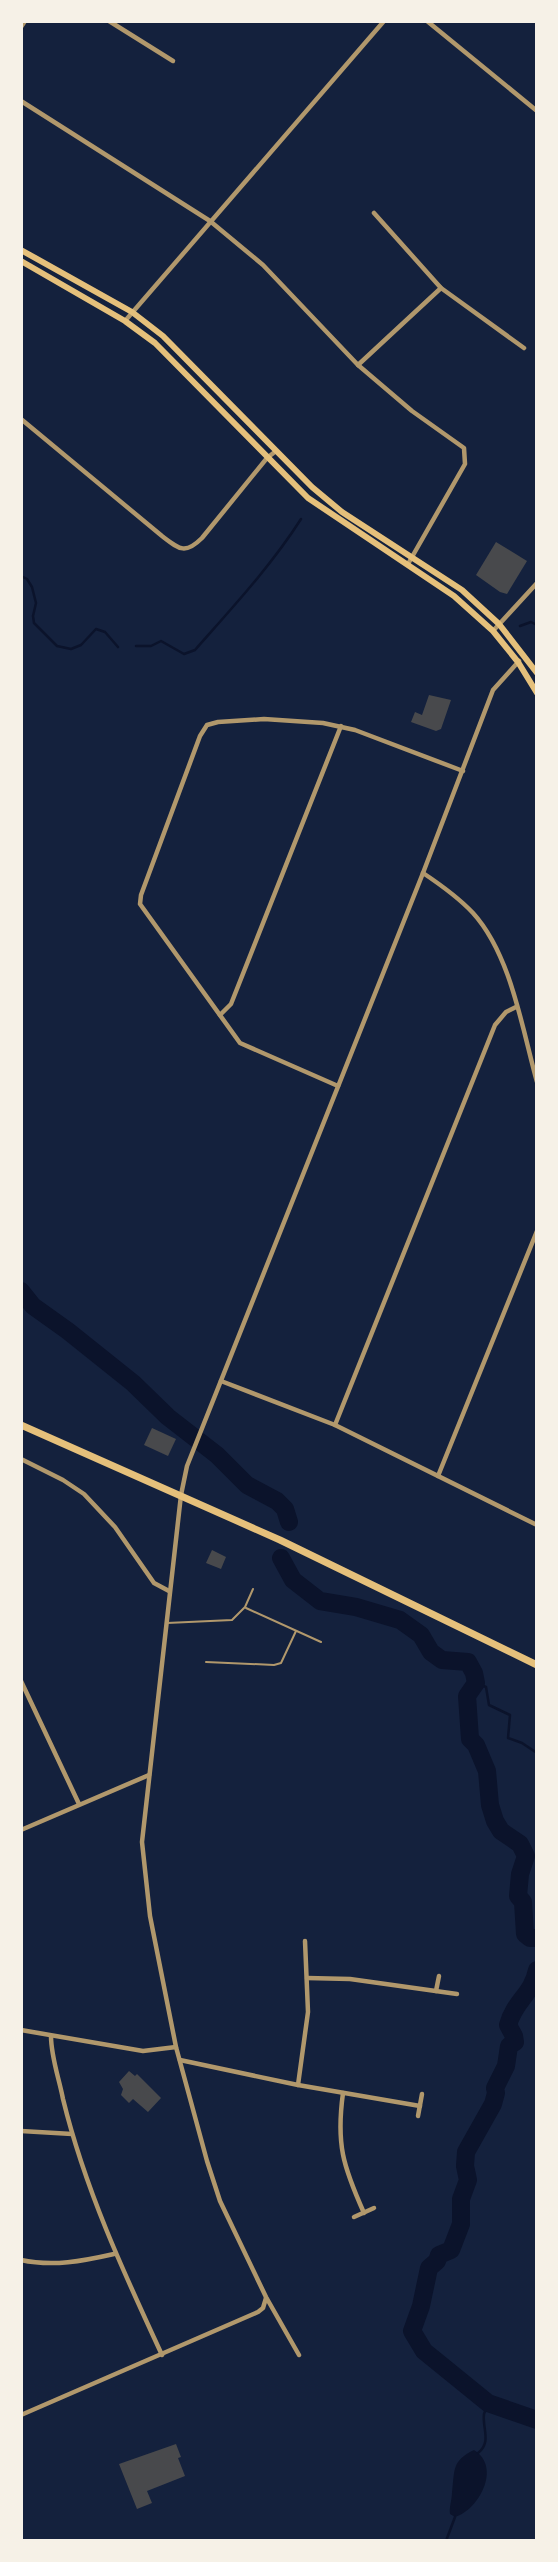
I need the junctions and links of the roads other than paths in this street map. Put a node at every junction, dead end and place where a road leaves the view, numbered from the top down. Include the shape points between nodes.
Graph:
1 (25, 21) edge
2 (109, 21) edge
3 (384, 21) edge
4 (427, 21) edge
5 (21, 27) edge
6 (173, 61) dead end
7 (21, 101) edge
8 (537, 111) edge
9 (373, 213) dead end
10 (210, 221) junction
11 (21, 250) edge
12 (21, 261) edge
13 (441, 288) junction
14 (132, 312) junction
15 (125, 321) junction
16 (524, 348) dead end
17 (358, 365) junction
18 (21, 419) edge
19 (276, 451) junction
20 (267, 458) junction
21 (412, 556) junction
22 (408, 564) junction
23 (537, 583) edge
24 (499, 624) junction
25 (493, 631) junction
26 (525, 656) junction
27 (518, 662) junction
28 (537, 673) edge
29 (537, 693) edge
30 (341, 726) junction
31 (463, 771) junction
32 (423, 873) junction
33 (516, 1007) junction
34 (220, 1015) junction
35 (537, 1082) edge
36 (338, 1086) junction
37 (537, 1231) edge
38 (221, 1381) junction
39 (21, 1425) edge
40 (335, 1425) junction
41 (21, 1459) edge
42 (438, 1476) junction
43 (181, 1495) junction
44 (537, 1525) edge
45 (253, 1589) dead end
46 (169, 1591) junction
47 (245, 1607) junction
48 (166, 1623) junction
49 (296, 1631) junction
50 (321, 1642) dead end
51 (206, 1662) dead end
52 (537, 1665) edge
53 (21, 1681) edge
54 (150, 1775) junction
55 (79, 1804) junction
56 (21, 1830) edge
57 (305, 1941) dead end
58 (439, 1976) dead end
59 (307, 1978) junction
60 (436, 1991) junction
61 (457, 1994) dead end
62 (21, 2030) edge
63 (51, 2035) junction
64 (176, 2047) junction
65 (180, 2060) junction
66 (298, 2085) junction
67 (343, 2093) junction
68 (422, 2094) dead end
69 (420, 2106) junction
70 (418, 2116) dead end
71 (21, 2131) edge
72 (72, 2134) junction
73 (374, 2208) dead end
74 (364, 2213) junction
75 (354, 2217) dead end
76 (114, 2254) junction
77 (21, 2260) edge
78 (267, 2297) junction
79 (162, 2355) junction
80 (299, 2355) dead end
81 (21, 2415) edge

1 - 5 street
2 - 6 street
3 - 10 street
4 - 8 street
7 - 10 street
9 - 13 street
10 - 14 street
10 - 17 street via 263,265
11 - 14 main road
12 - 15 main road
13 - 16 street
13 - 17 street
14 - 15 street
14 - 19 main road via 163,336
15 - 20 main road via 188,374
17 - 21 street via 460,444 466,455
18 - 20 street via 178,548 192,548 202,538
19 - 20 street
19 - 21 main road via 342,512
20 - 22 main road via 319,506
21 - 22 street
21 - 24 main road via 462,590
22 - 25 main road
23 - 24 street
24 - 25 street
24 - 26 main road
25 - 27 main road
26 - 27 street
26 - 28 main road
27 - 29 main road
27 - 31 street via 493,690
30 - 31 street
30 - 34 street via 231,1004
30 - 34 street via 288,719 227,721 207,725 200,736 140,904
31 - 32 street
32 - 33 street via 460,901 486,930 505,968
32 - 36 street
33 - 35 street
33 - 40 street via 495,1025
34 - 36 street via 240,1043
36 - 38 street
37 - 42 street
38 - 40 street
38 - 43 street via 187,1466
39 - 43 highway
40 - 42 street
41 - 46 street via 84,1494 115,1527 154,1583
42 - 44 street
43 - 46 street
43 - 52 highway
45 - 47 lane
46 - 48 street
47 - 48 lane via 232,1620
47 - 49 lane
48 - 54 street
49 - 50 lane
49 - 51 lane via 281,1663
53 - 55 street
54 - 55 street
54 - 64 street via 142,1842 144,1871 155,1952
55 - 56 street
57 - 59 street
58 - 60 street
59 - 60 street
59 - 66 street via 308,2012
60 - 61 street
62 - 63 street
63 - 64 street via 143,2051
63 - 72 street
64 - 65 street
65 - 66 street
65 - 78 street via 220,2201
66 - 67 street
67 - 69 street
67 - 74 street via 341,2149
68 - 69 street
69 - 70 street
71 - 72 street
72 - 76 street
73 - 74 street
74 - 75 street
76 - 77 street via 70,2263
76 - 79 street
78 - 79 street via 258,2312
78 - 80 street
79 - 81 street

